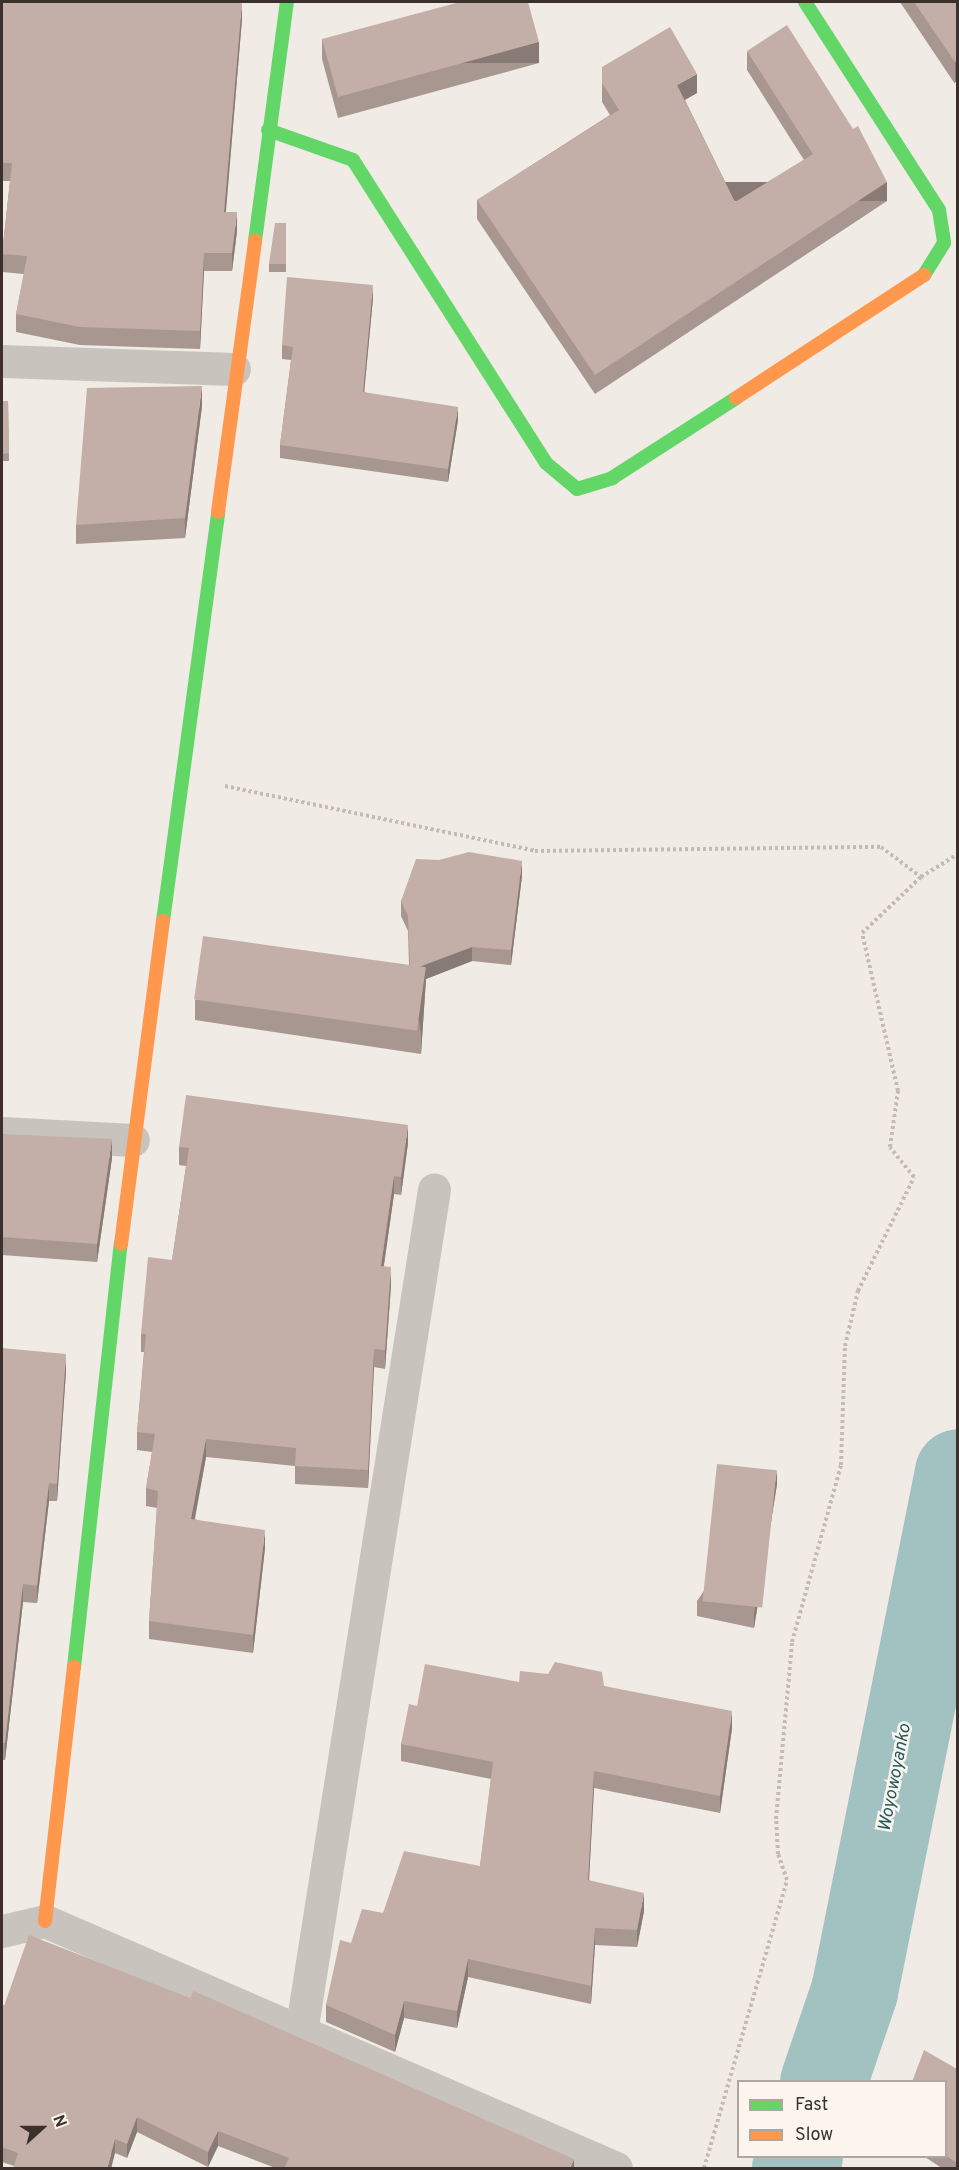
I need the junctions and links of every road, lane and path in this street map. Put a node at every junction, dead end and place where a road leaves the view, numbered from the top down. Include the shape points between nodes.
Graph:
1 (287, 2) edge
2 (805, 2) edge
3 (268, 129) junction
4 (2, 361) edge
5 (234, 369) junction
6 (186, 778) junction
7 (957, 854) edge
8 (921, 877) junction
9 (2, 1132) edge
10 (133, 1140) junction
11 (434, 1189) dead end
12 (45, 1922) junction
13 (2, 1931) edge
14 (301, 2032) junction
15 (616, 2169) edge
16 (704, 2169) edge

1 - 3 street
2 - 3 street via 939,210 944,243 922,277 612,478 577,489 546,463 353,160
3 - 5 street
4 - 5 street
5 - 6 street
6 - 8 path via 535,851 880,847
6 - 10 street
7 - 8 path
8 - 16 path via 862,933 898,1091 890,1147 914,1177 858,1291 845,1346 842,1465 792,1642 776,1819 778,1854 788,1880
9 - 10 street
10 - 12 street
11 - 14 street
12 - 13 street
12 - 14 street
14 - 15 street

